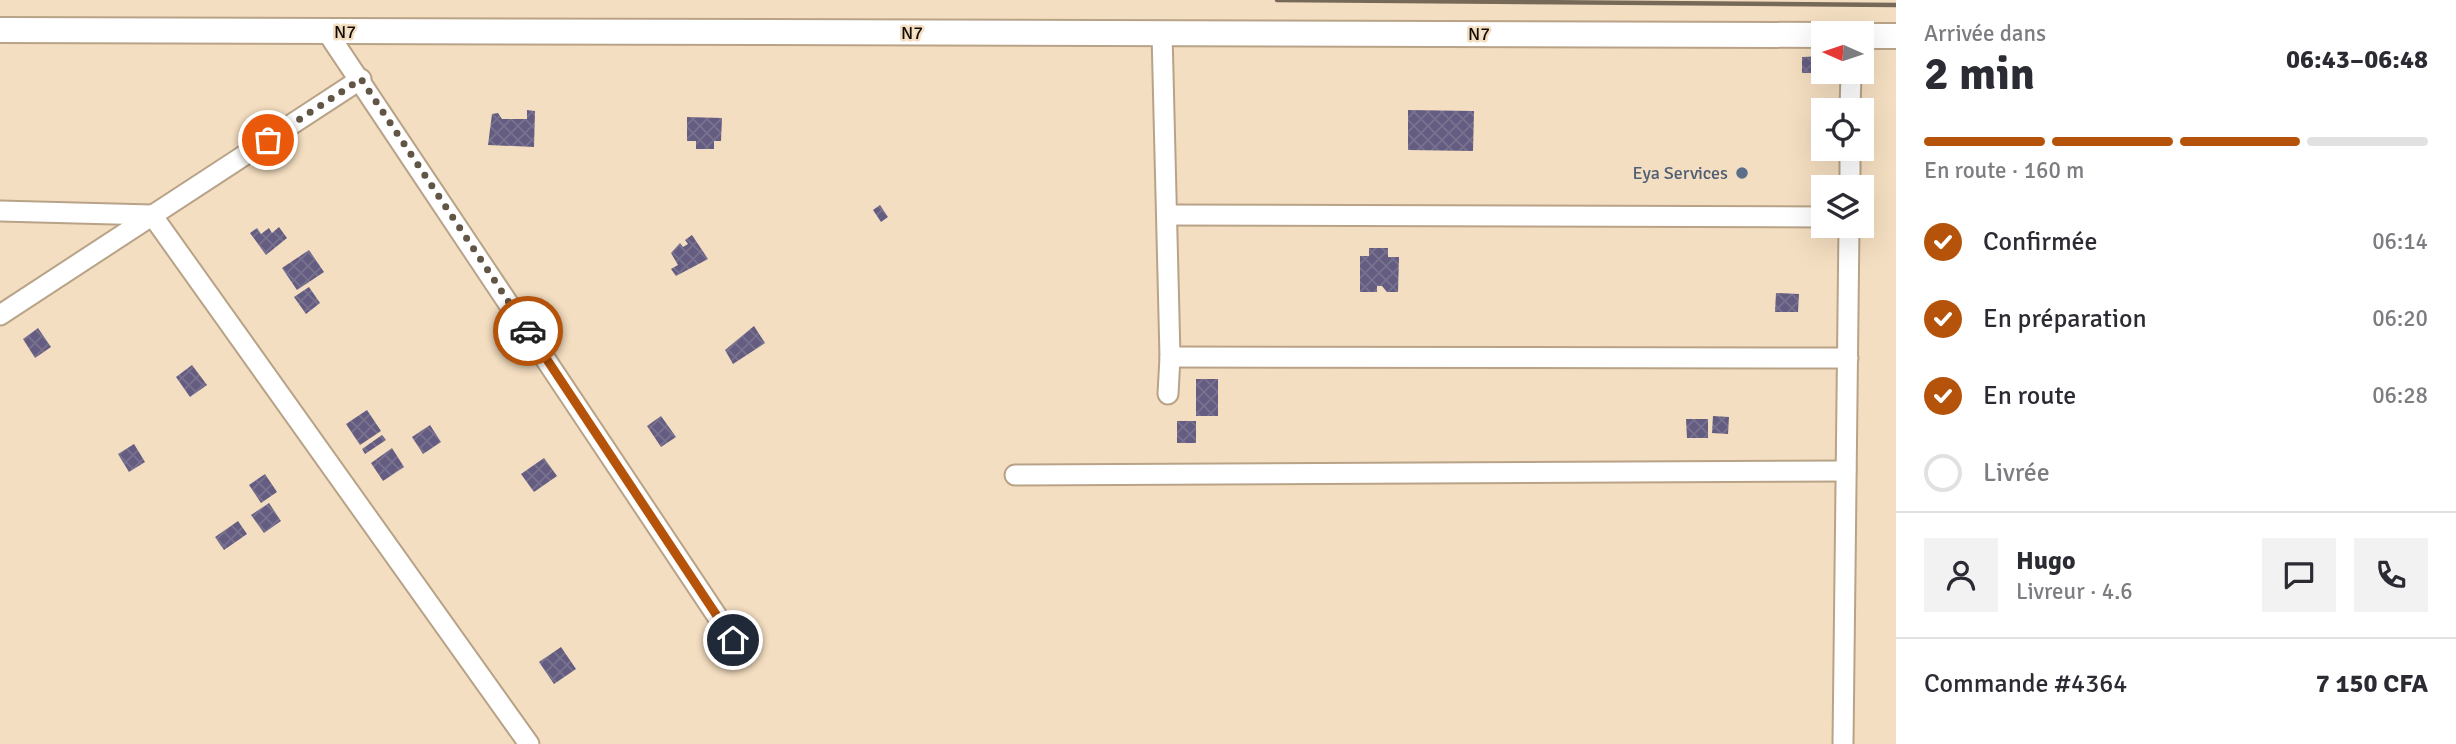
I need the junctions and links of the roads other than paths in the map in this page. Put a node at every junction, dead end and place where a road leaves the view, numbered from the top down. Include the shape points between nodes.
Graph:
1 (0, 30) edge
2 (327, 32) junction
3 (1162, 33) junction
4 (1811, 35) edge
5 (1874, 36) edge
6 (1896, 36) edge
7 (361, 79) junction
8 (0, 211) edge
9 (152, 215) junction
10 (1167, 215) junction
11 (1811, 216) edge
12 (1849, 238) edge
13 (0, 315) edge
14 (1170, 357) junction
15 (1848, 358) junction
16 (1168, 394) dead end
17 (1846, 471) junction
18 (1015, 475) dead end
19 (733, 640) dead end
20 (529, 744) edge
21 (1843, 744) edge

1 - 2 main road, N7
2 - 3 main road, N7
2 - 7 street
3 - 4 main road, N7
3 - 10 street
5 - 6 main road
7 - 9 street
7 - 19 street
8 - 9 street
9 - 13 street
9 - 20 street
10 - 11 street
10 - 14 street
12 - 15 street
14 - 15 street
14 - 16 street
15 - 17 street
17 - 18 street
17 - 21 street

